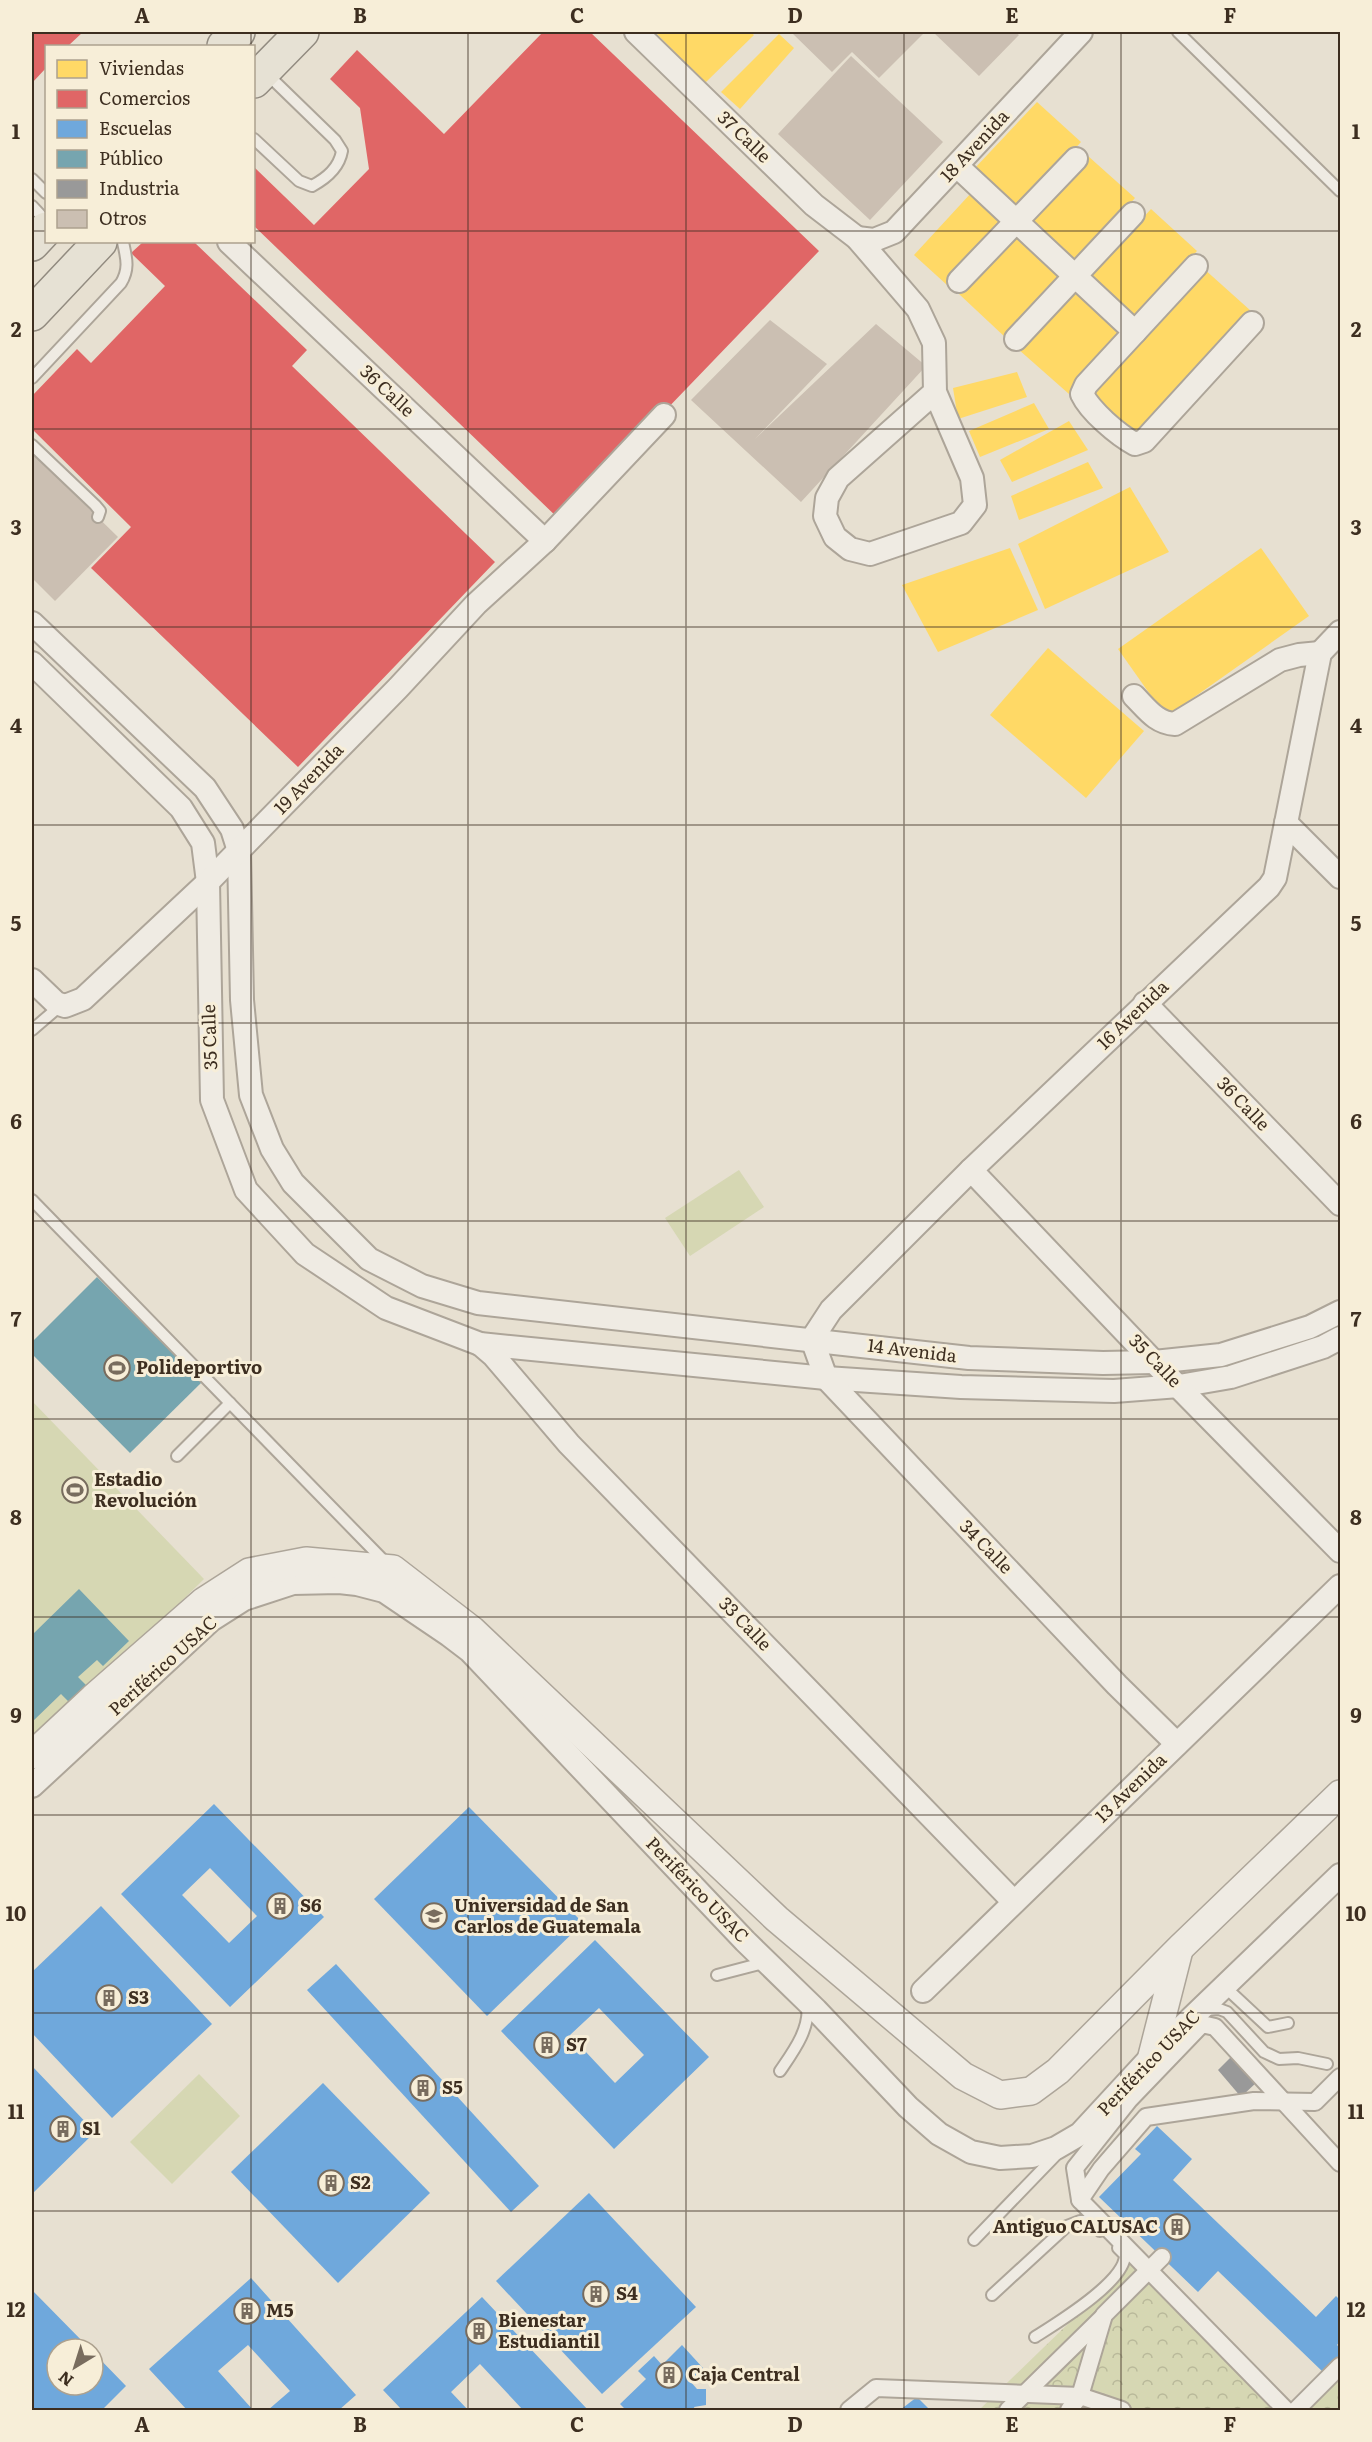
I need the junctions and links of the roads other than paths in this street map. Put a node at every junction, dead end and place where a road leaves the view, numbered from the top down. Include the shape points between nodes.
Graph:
1 (238, 32) edge
2 (302, 32) edge
3 (636, 32) edge
4 (1081, 32) edge
5 (1178, 32) edge
6 (225, 45) edge
7 (259, 76) edge
8 (255, 140) edge
9 (1076, 159) dead end
10 (957, 166) junction
11 (32, 179) edge
12 (1341, 191) edge
13 (45, 192) edge
14 (32, 206) edge
15 (1133, 214) dead end
16 (45, 220) edge
17 (1017, 222) junction
18 (45, 229) edge
19 (857, 238) junction
20 (99, 243) edge
21 (123, 243) edge
22 (231, 243) edge
23 (32, 244) edge
24 (1196, 266) dead end
25 (1075, 276) junction
26 (959, 281) dead end
27 (32, 314) edge
28 (1252, 324) dead end
29 (1136, 332) junction
30 (1016, 339) dead end
31 (32, 378) edge
32 (935, 392) junction
33 (664, 415) dead end
34 (32, 445) edge
35 (98, 517) dead end
36 (545, 541) junction
37 (32, 622) edge
38 (1341, 632) edge
39 (1320, 653) junction
40 (32, 663) edge
41 (1134, 696) dead end
42 (1286, 823) junction
43 (239, 851) junction
44 (1341, 877) edge
45 (208, 882) junction
46 (32, 980) edge
47 (1145, 1003) junction
48 (63, 1006) junction
49 (32, 1030) edge
50 (971, 1170) junction
51 (32, 1200) edge
52 (1341, 1204) edge
53 (478, 1303) joint
54 (1341, 1312) edge
55 (1341, 1338) edge
56 (812, 1340) junction
57 (480, 1344) junction
58 (1154, 1362) junction
59 (826, 1378) junction
60 (1179, 1386) junction
61 (230, 1403) junction
62 (177, 1456) dead end
63 (1341, 1551) edge
64 (393, 1569) junction
65 (1341, 1586) edge
66 (1177, 1744) junction
67 (32, 1755) edge
68 (32, 1786) edge
69 (1341, 1794) edge
70 (1341, 1875) edge
71 (1014, 1902) junction
72 (1180, 1948) junction
73 (767, 1962) junction
74 (717, 1975) dead end
75 (1225, 1987) junction
76 (922, 1991) dead end
77 (807, 2001) junction
78 (1200, 2010) junction
79 (1288, 2023) dead end
80 (1152, 2056) junction
81 (1327, 2064) dead end
82 (780, 2071) dead end
83 (1341, 2078) edge
84 (1282, 2102) junction
85 (1072, 2138) junction
86 (1341, 2163) edge
87 (1080, 2200) junction
88 (974, 2240) dead end
89 (1162, 2257) dead end
90 (1148, 2271) junction
91 (992, 2295) dead end
92 (1104, 2315) junction
93 (1035, 2337) dead end
94 (1341, 2366) edge
95 (1024, 2395) junction
96 (1080, 2396) junction
97 (849, 2410) edge
98 (1008, 2410) edge
99 (1070, 2410) edge
100 (1122, 2410) edge
101 (1286, 2410) edge
102 (1296, 2410) edge

1 - 6 main road
2 - 7 main road
3 - 19 street, 37 Calle via 814,205
4 - 10 street, 18 Avenida
5 - 12 lane
7 - 8 lane via 335,141 342,152 340,162 325,179 312,186 299,181
9 - 17 street
10 - 17 street
10 - 19 street, 18 Avenida via 894,232 873,240
11 - 13 lane
14 - 16 lane
15 - 25 street
17 - 25 street
17 - 26 street
18 - 23 main road
19 - 32 street, 37 Calle via 918,309 934,343
20 - 27 main road
21 - 31 lane via 127,273 121,283
22 - 36 street, 36 Calle
24 - 29 street
25 - 29 street
25 - 30 street
28 - 29 street via 1144,441 1135,444 1086,403 1082,394
32 - 32 street via 972,478 975,505 961,523 894,548 870,554 850,549 835,537 825,516 827,498 838,478
33 - 36 street, 19 Avenida
34 - 35 lane via 95,505 100,511
36 - 43 street, 19 Avenida via 476,604
37 - 43 street, 35 Calle via 206,788 232,829
38 - 39 street
39 - 41 street via 1280,660 1175,724 1164,724
39 - 42 street, 16 Avenida
40 - 45 street, 35 Calle via 181,808 203,843
42 - 44 street
42 - 47 street, 16 Avenida via 1275,878 1269,887
43 - 45 street, 19 Avenida
43 - 53 street, 35 Calle via 242,1000 251,1095 272,1149 293,1184 369,1258 422,1286
45 - 48 street, 19 Avenida via 83,999
45 - 57 street, 35 Calle via 212,1100 246,1190 305,1254 386,1308
46 - 48 street
47 - 50 street, 16 Avenida
47 - 52 street, 36 Calle
48 - 49 lane
50 - 56 street, 16 Avenida via 831,1310
50 - 58 street, 35 Calle
51 - 61 lane
53 - 56 street, 14 Avenida
54 - 58 street, 14 Avenida via 1310,1327 1221,1355
55 - 60 street, 14 Avenida via 1231,1377
56 - 58 street, 14 Avenida via 969,1358
56 - 59 street, 34 Calle
57 - 59 street, 14 Avenida
57 - 71 street, 33 Calle via 568,1444
58 - 60 street, 35 Calle
59 - 60 street, 14 Avenida via 1067,1390
59 - 66 street, 34 Calle
60 - 63 street, 35 Calle
61 - 62 lane
61 - 64 lane
64 - 67 street, Periférico USAC via 306,1561 249,1572 204,1601
64 - 72 street, Periférico USAC via 472,1630 777,1919 963,2076 986,2089 1000,2095 1031,2091 1058,2071
65 - 66 street, 13 Avenida
66 - 71 street, 13 Avenida
68 - 73 street, Periférico USAC via 211,1620 244,1599 293,1583 357,1584 384,1591 470,1651
69 - 72 street, Periférico USAC
70 - 75 street, Periférico USAC
71 - 76 street, 13 Avenida
72 - 80 street
73 - 74 lane
73 - 77 street, Periférico USAC
75 - 78 street, Periférico USAC
75 - 79 lane via 1269,2027
77 - 82 lane via 808,2018
77 - 85 street, Periférico USAC via 908,2107 939,2134 971,2152 999,2158 1032,2156
78 - 80 street, Periférico USAC
78 - 81 lane via 1227,2012 1264,2052 1279,2059
80 - 85 street, Periférico USAC
83 - 84 street via 1315,2102
84 - 86 street
84 - 87 street via 1254,2101 1146,2117
84 - 87 street via 1215,2027 1202,2024 1129,2100 1075,2168
85 - 88 lane
87 - 90 street
89 - 90 street
90 - 92 street
90 - 101 street
91 - 93 lane via 1067,2226 1080,2221 1091,2222 1125,2255 1124,2265 1083,2306
92 - 95 street
92 - 96 street
94 - 102 street
95 - 96 street
95 - 97 street via 876,2388
95 - 98 street
96 - 99 street
96 - 100 street

